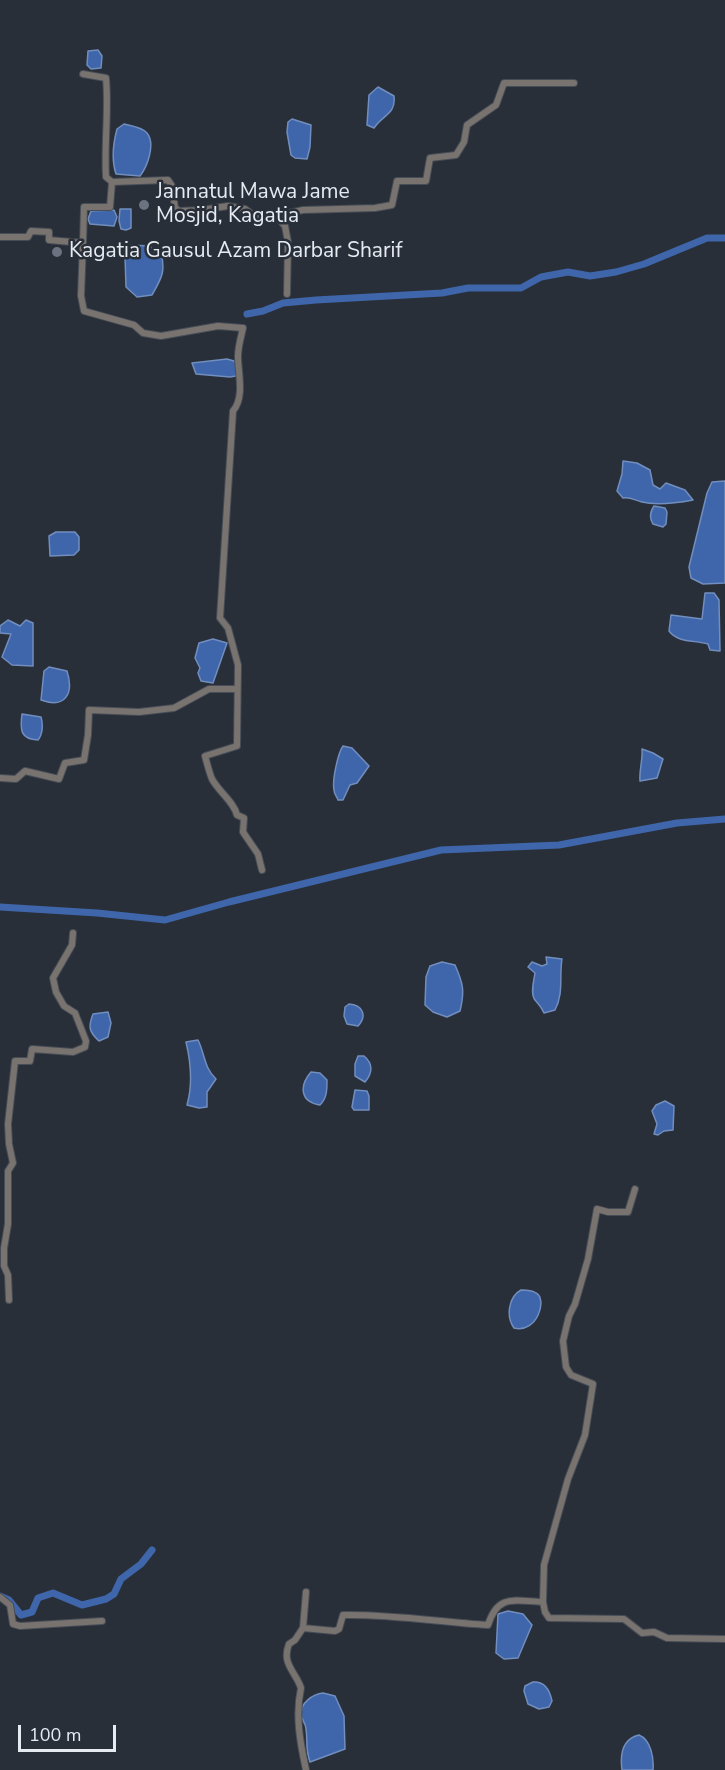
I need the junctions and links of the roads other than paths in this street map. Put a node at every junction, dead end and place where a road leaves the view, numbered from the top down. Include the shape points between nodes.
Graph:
1 (83, 74) dead end
2 (574, 83) dead end
3 (112, 182) junction
4 (276, 216) junction
5 (0, 237) edge
6 (83, 243) junction
7 (288, 294) dead end
8 (237, 688) junction
9 (0, 778) edge
10 (262, 870) dead end
11 (72, 933) dead end
12 (635, 1190) dead end
13 (9, 1300) dead end
14 (306, 1592) dead end
15 (0, 1597) edge
16 (543, 1602) junction
17 (102, 1621) dead end
18 (303, 1628) junction
19 (725, 1640) edge
20 (306, 1770) edge

1 - 3 street via 106,78 106,177
2 - 4 street via 504,83 496,105 467,125 464,142 456,155 430,158 426,181 398,181 392,205 303,210
3 - 4 street via 168,180 179,211 228,206 245,209 253,216
3 - 6 street via 110,207 84,207
4 - 7 street via 285,226 288,242
5 - 6 street via 23,238 31,231 48,232 49,240
6 - 8 street via 84,311 161,336 218,326 243,328 238,356 238,399 232,411 220,605 220,618 228,628 238,665
8 - 9 street via 209,689 174,708 139,712 89,710 84,760 65,763 59,779 25,771 16,779
8 - 10 street via 237,746 205,756 211,778 237,815 244,818 243,832 258,854
11 - 13 street via 72,945 53,978 64,1006 75,1013 85,1047 73,1052 32,1048 30,1061 15,1061 8,1124 13,1164 8,1171 4,1248
12 - 16 street via 628,1212 597,1209 587,1266 562,1341 571,1375 593,1384 585,1435 544,1564
14 - 18 street
15 - 17 street via 10,1605 13,1624 20,1626
16 - 18 street via 513,1599 499,1604 488,1625 343,1615 335,1631
16 - 19 street via 549,1618 624,1619 642,1633
18 - 20 street via 289,1644 287,1653 289,1670 301,1688 297,1706

